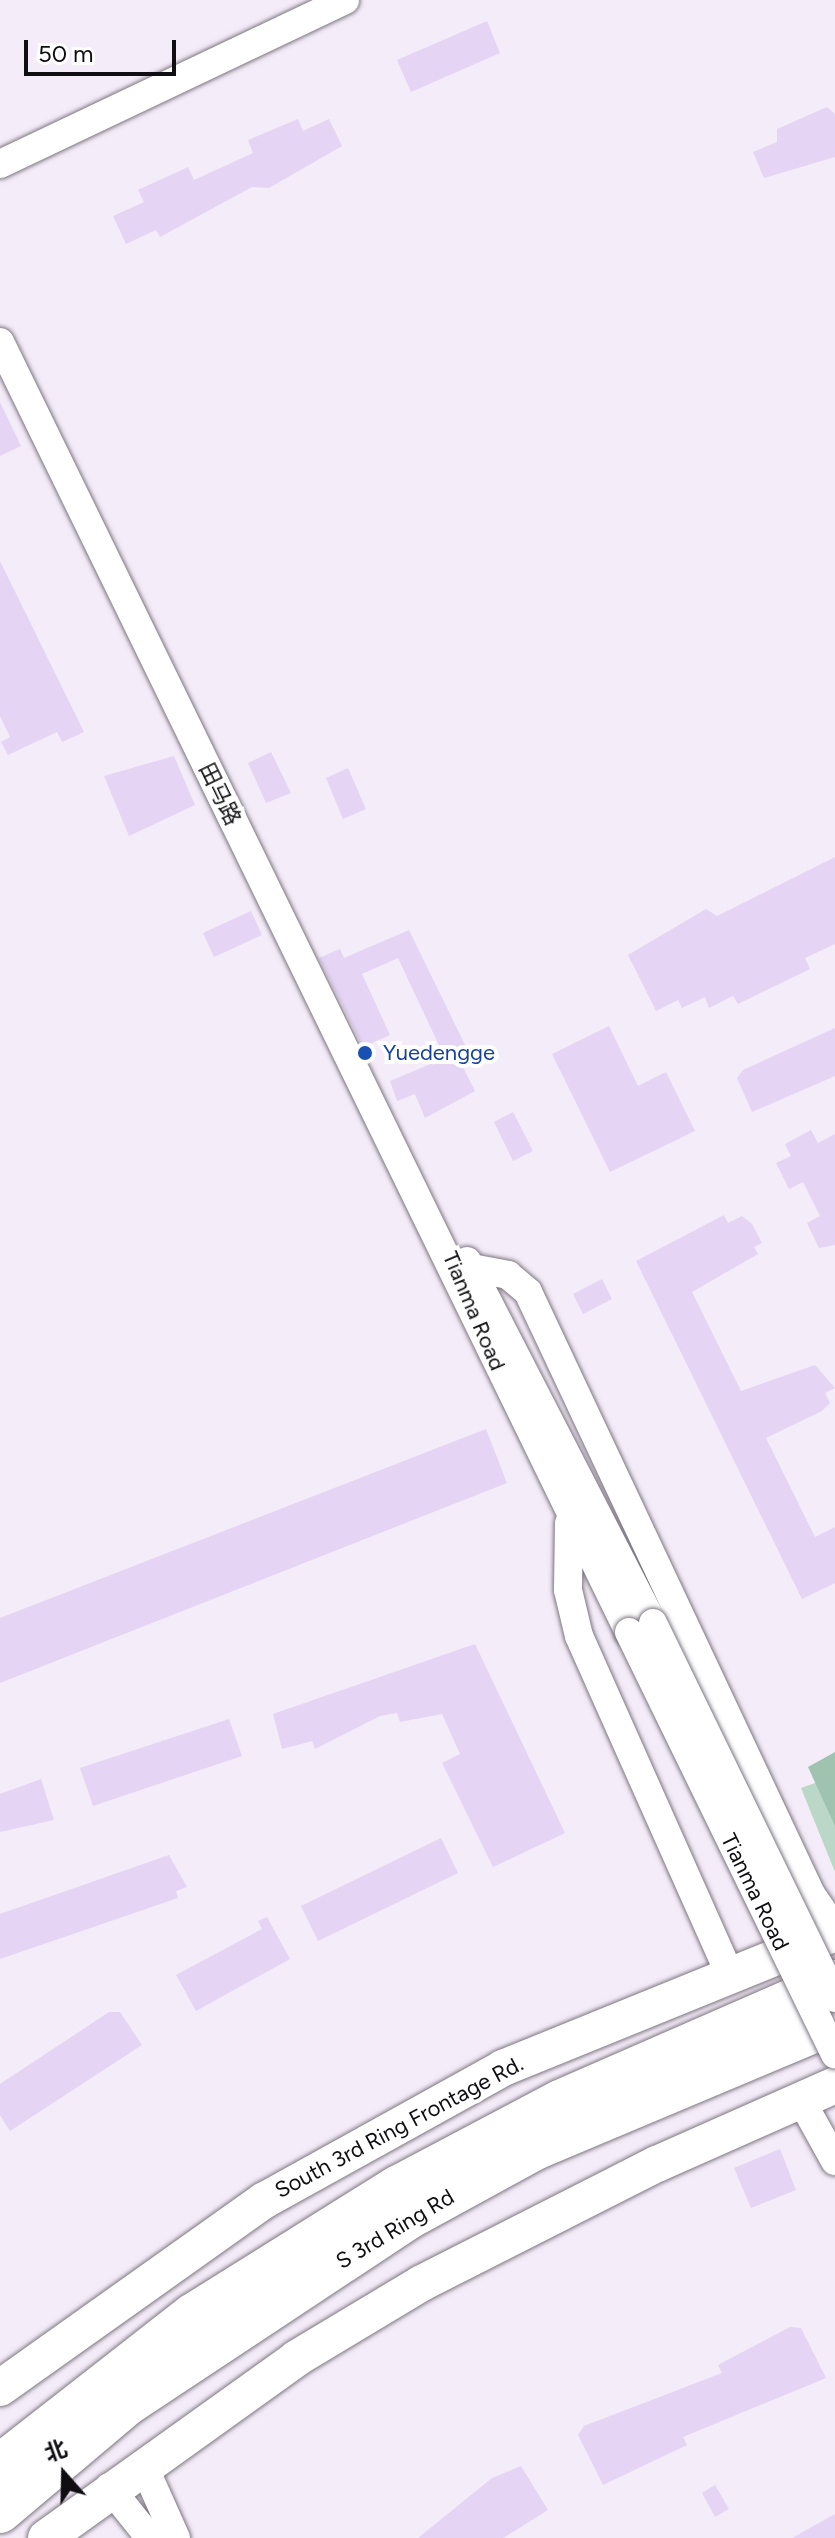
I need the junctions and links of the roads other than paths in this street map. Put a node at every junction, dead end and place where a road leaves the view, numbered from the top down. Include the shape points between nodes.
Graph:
1 (345, 0) edge
2 (0, 164) edge
3 (0, 342) edge
4 (444, 1244) junction
5 (477, 1269) junction
6 (570, 1518) junction
7 (641, 1627) junction
8 (835, 1931) edge
9 (730, 1975) junction
10 (835, 1981) edge
11 (835, 1998) edge
12 (835, 2023) edge
13 (835, 2055) edge
14 (835, 2085) edge
15 (801, 2100) junction
16 (835, 2161) edge
17 (258, 2293) junction
18 (0, 2388) edge
19 (143, 2464) junction
20 (0, 2465) edge
21 (109, 2487) junction
22 (0, 2512) edge
23 (46, 2538) edge
24 (150, 2538) edge
25 (176, 2538) edge

1 - 2 street
3 - 4 street, 田马路
4 - 5 street, Tianma Road
4 - 6 street, Tianma Road
5 - 7 street, Tianma Road
5 - 8 street via 508,1275 528,1292 811,1894
6 - 7 street, Tianma Road
6 - 9 street via 568,1590 579,1636
7 - 11 street, Tianma Road, bridge
7 - 13 street, Tianma Road, bridge
8 - 9 main road, South 3rd Ring Frontage Rd.
9 - 18 main road, South 3rd Ring Frontage Rd. via 503,2068 265,2200
10 - 17 highway, S 3rd Ring Rd via 560,2101 397,2187
12 - 17 highway, S 3rd Ring Rd via 535,2149
14 - 15 main road
15 - 16 street
15 - 19 main road via 420,2284
17 - 20 highway, S 3rd Ring Rd via 65,2407
17 - 22 highway, S 3rd Ring Rd
19 - 21 main road
19 - 25 street
21 - 23 main road
21 - 24 street

